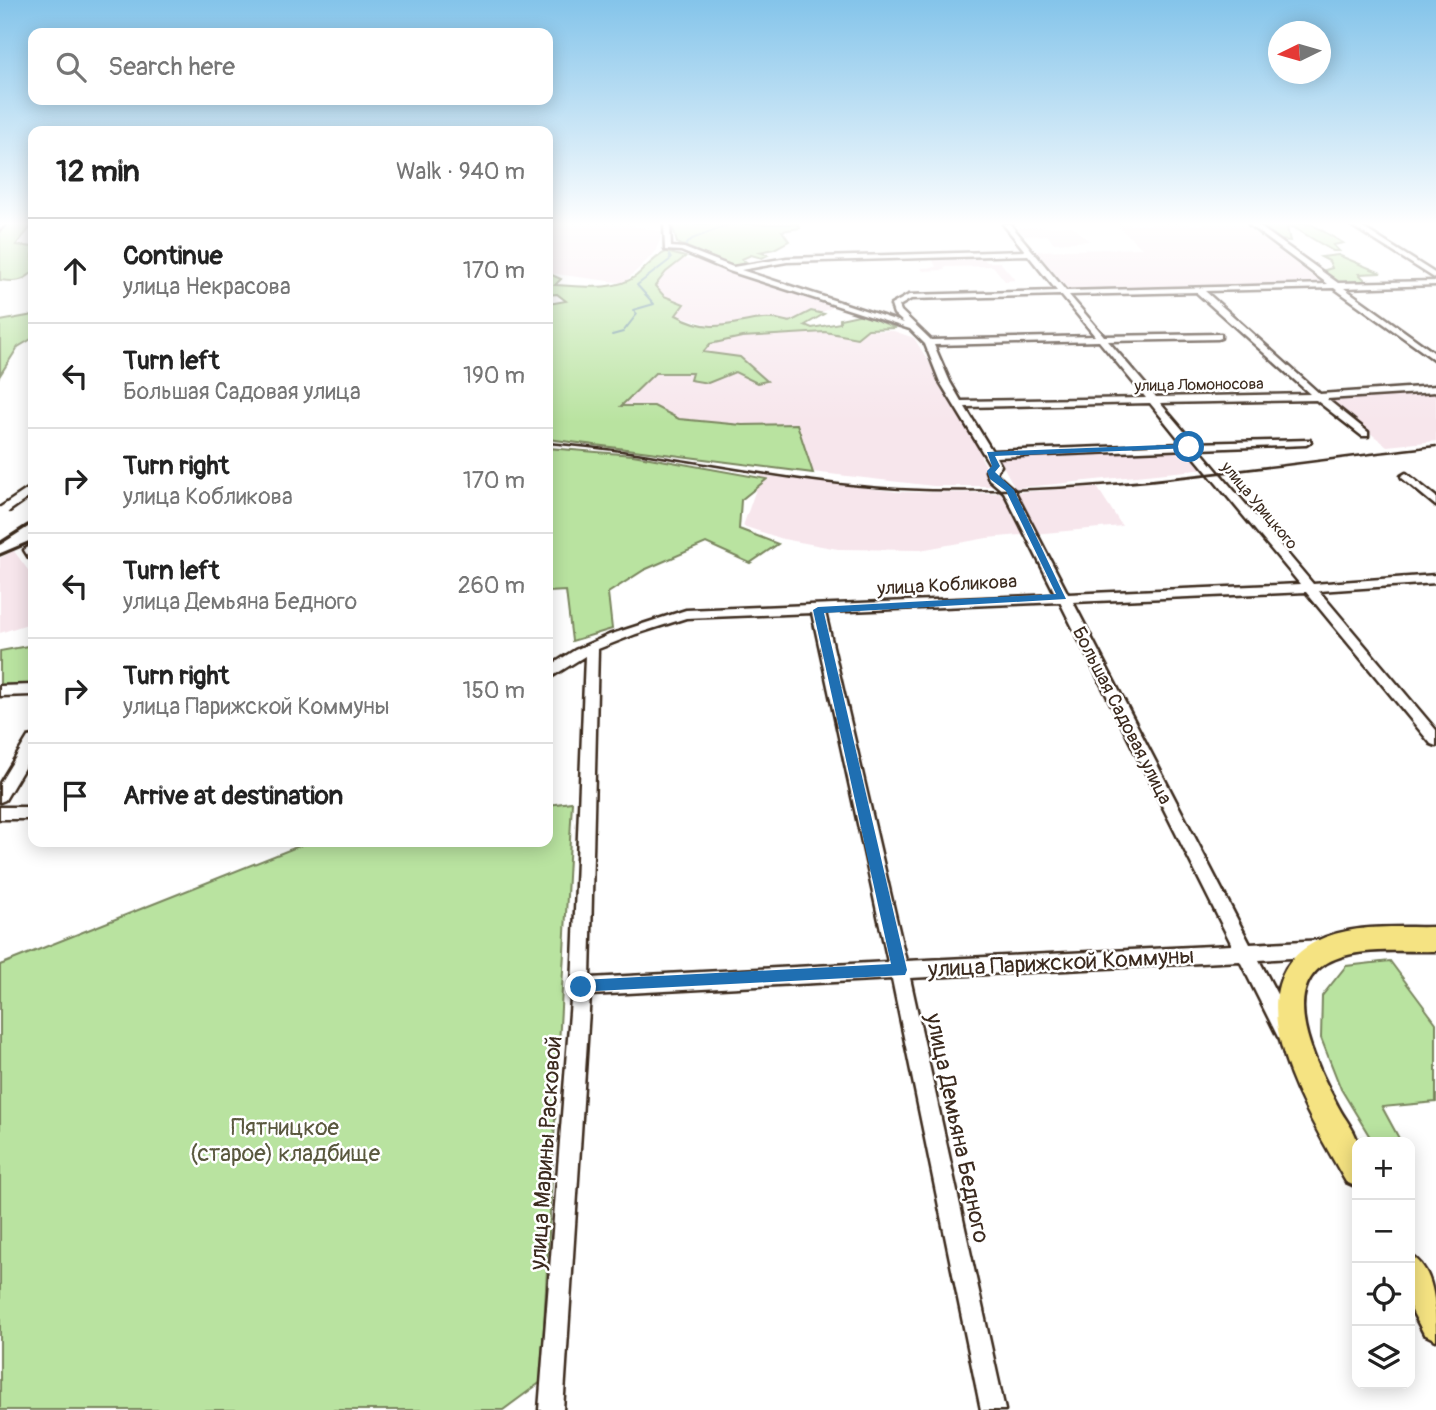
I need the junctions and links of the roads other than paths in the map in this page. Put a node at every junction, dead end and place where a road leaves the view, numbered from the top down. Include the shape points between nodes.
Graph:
1 (799, 290) edge
2 (1060, 290) edge
3 (1241, 290) edge
4 (1342, 290) edge
5 (1200, 291) junction
6 (1063, 294) junction
7 (877, 308) dead end
8 (865, 310) junction
9 (916, 330) junction
10 (1218, 336) dead end
11 (1102, 340) junction
12 (929, 343) junction
13 (1436, 358) edge
14 (1436, 388) edge
15 (1318, 397) junction
16 (1152, 401) junction
17 (962, 404) junction
18 (1365, 434) dead end
19 (1306, 442) dead end
20 (1189, 447) junction
21 (989, 454) junction
22 (1406, 476) dead end
23 (1436, 503) edge
24 (1436, 579) edge
25 (1309, 588) junction
26 (1062, 597) junction
27 (818, 610) junction
28 (592, 647) junction
29 (553, 671) edge
30 (28, 690) edge
31 (0, 691) edge
32 (1436, 740) edge
33 (28, 749) edge
34 (0, 796) edge
35 (0, 813) edge
36 (28, 813) edge
37 (1436, 939) edge
38 (1332, 948) junction
39 (1245, 953) junction
40 (899, 970) junction
41 (1293, 981) joint
42 (581, 987) junction
43 (1295, 1051) junction
44 (1352, 1161) edge
45 (1415, 1282) edge
46 (1436, 1322) edge
47 (551, 1410) edge
48 (993, 1410) edge

1 - 8 street
2 - 6 street, улица Урицкого
3 - 5 street, Большая Садовая улица
4 - 13 street
5 - 6 street, Большая Садовая улица
5 - 15 street
6 - 9 street, Большая Садовая улица via 909,297 892,305
6 - 11 street, улица Урицкого
7 - 8 street
8 - 9 street
9 - 12 street, Большая Садовая улица
10 - 11 street
11 - 12 street
11 - 16 street, улица Урицкого
12 - 17 street, Большая Садовая улица via 946,382
14 - 15 street, улица Ломоносова
15 - 16 street, улица Ломоносова
15 - 18 street
16 - 17 street, улица Ломоносова
16 - 20 street, улица Урицкого
17 - 21 street, Большая Садовая улица
19 - 20 street
20 - 21 street
20 - 25 street, улица Урицкого
21 - 26 street, Большая Садовая улица via 996,466 991,471 993,477 1009,490
22 - 23 street
24 - 25 street, улица Кобликова
25 - 26 street, улица Кобликова
25 - 32 street, улица Урицкого
26 - 27 street, улица Кобликова
26 - 39 street, Большая Садовая улица
27 - 28 street, улица Кобликова via 686,614
27 - 40 street, улица Демьяна Бедного
28 - 29 street, улица Кобликова
28 - 42 street, улица Марины Расковой
30 - 31 street
33 - 34 street
35 - 36 street
37 - 38 highway, улица Парижской Коммуны
38 - 39 street, улица Парижской Коммуны
38 - 41 highway, улица Парижской Коммуны via 1310,959
39 - 40 street, улица Парижской Коммуны
39 - 43 street, Большая Садовая улица
40 - 42 street, улица Парижской Коммуны
40 - 48 street, улица Демьяна Бедного
41 - 43 highway, Большая Садовая улица via 1289,1010
42 - 47 street, улица Марины Расковой
43 - 44 highway, Большая Садовая улица
45 - 46 highway

